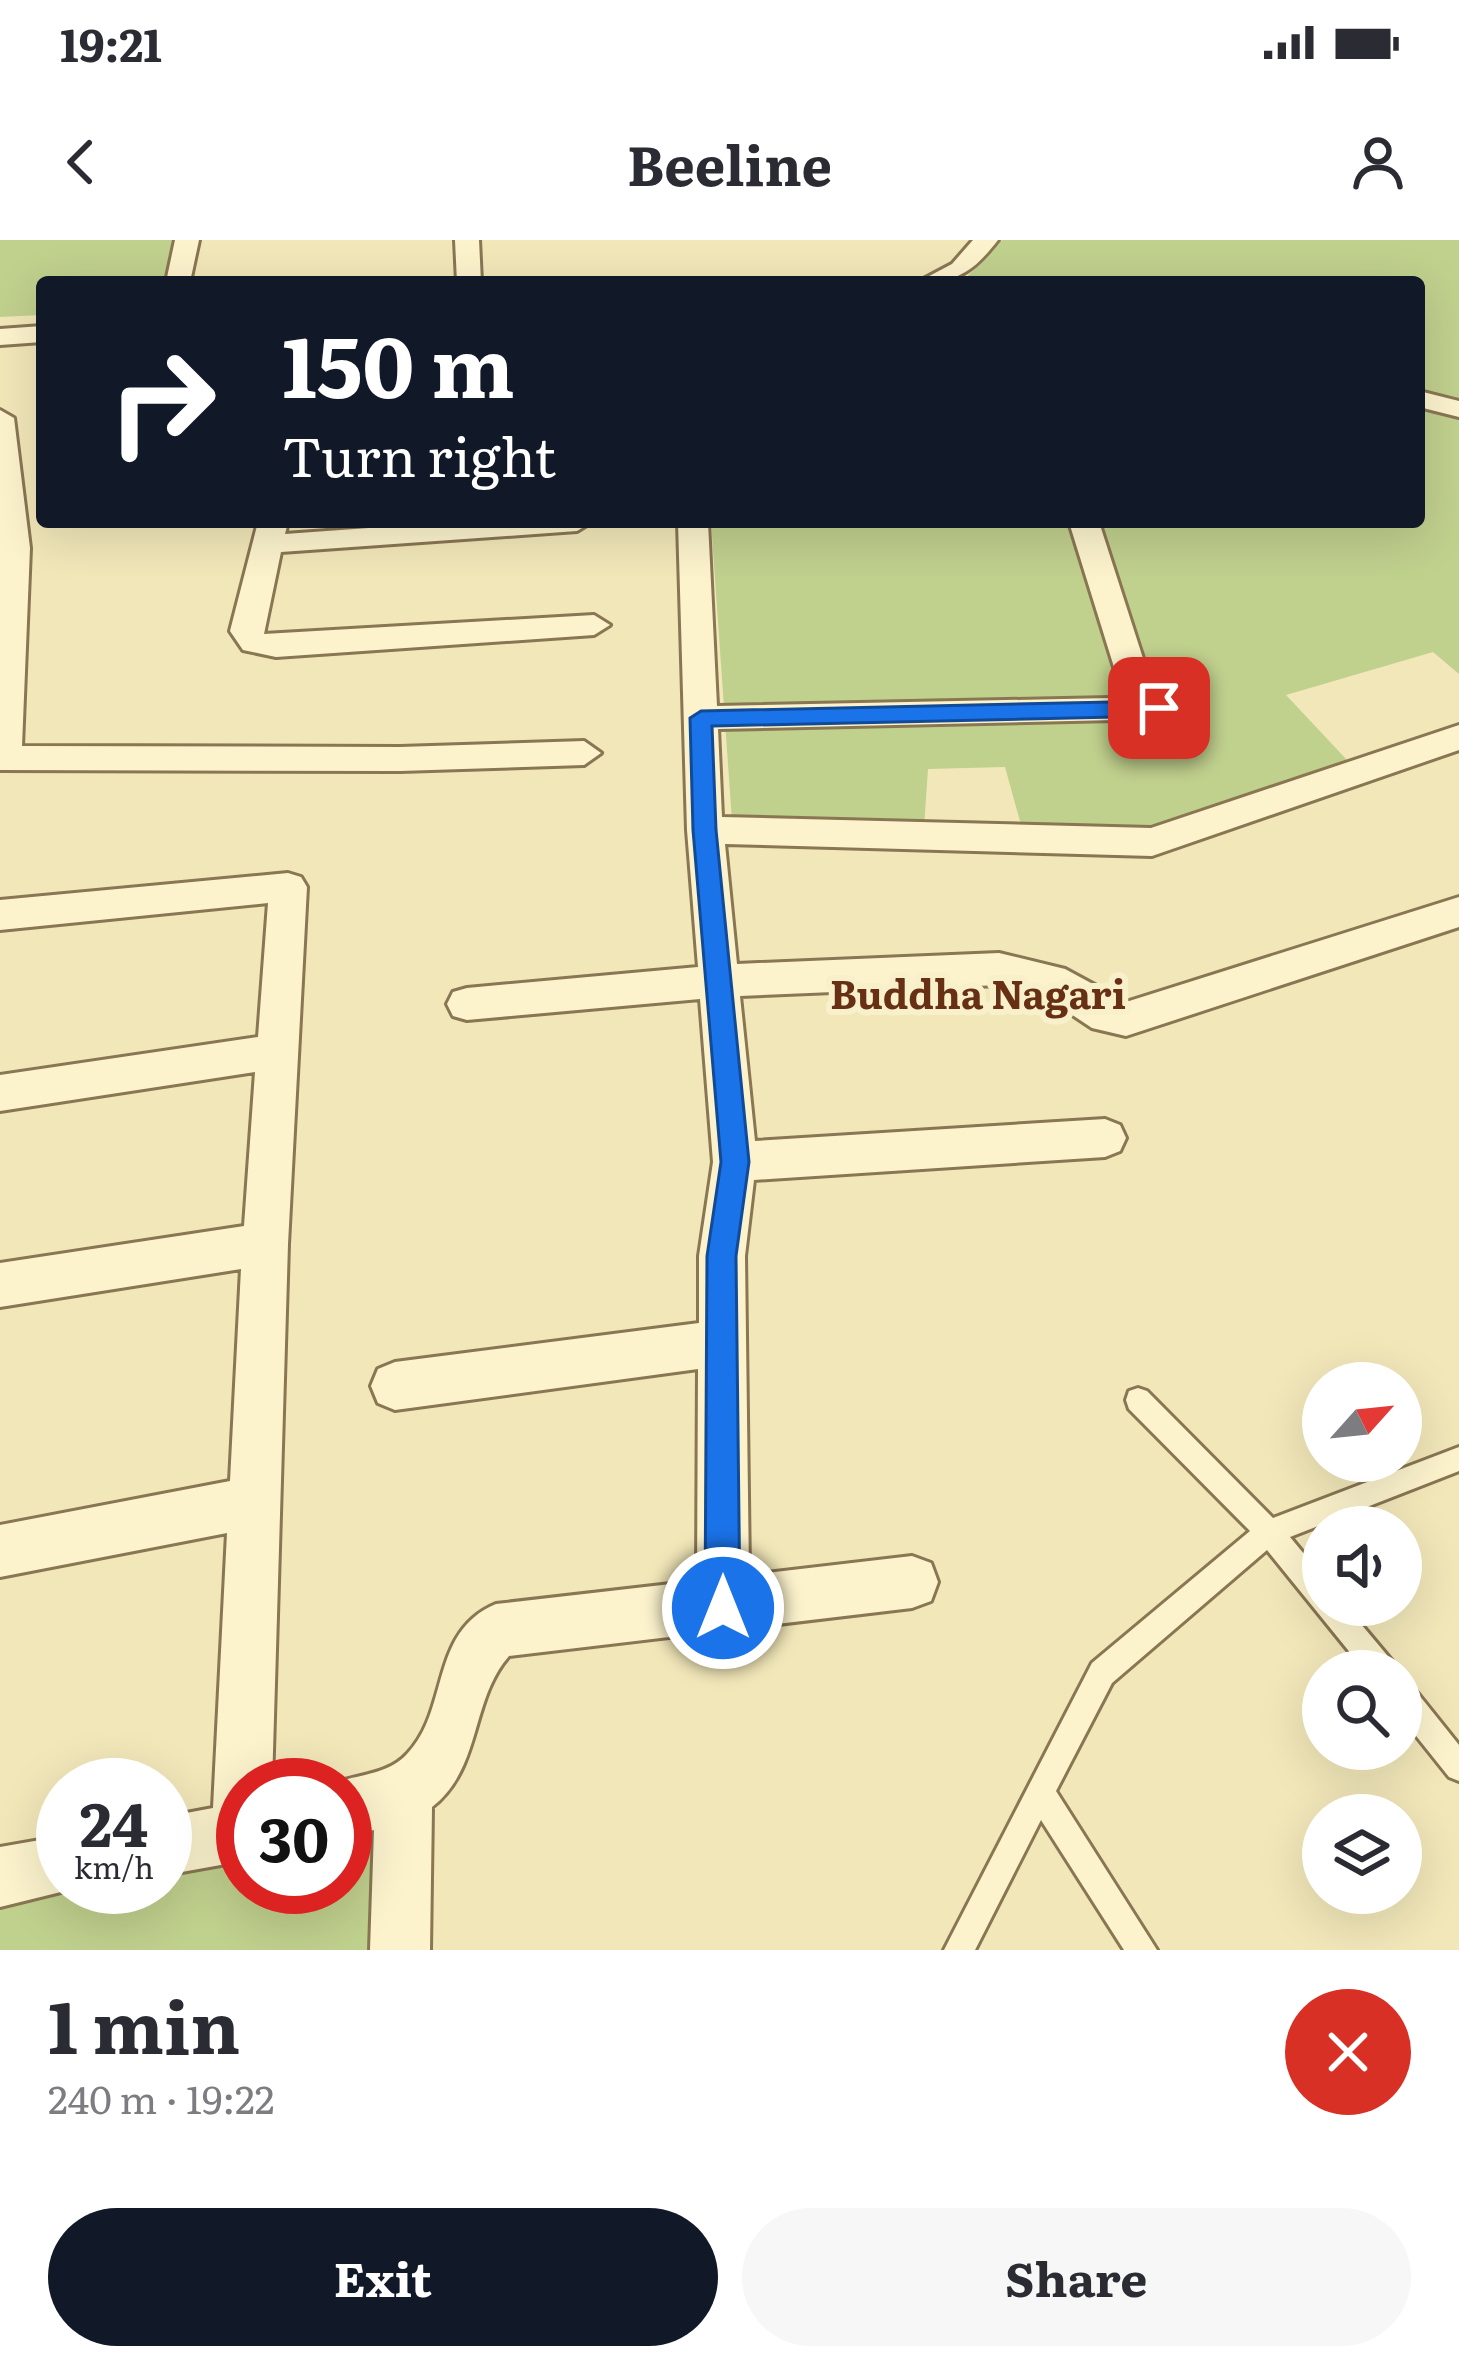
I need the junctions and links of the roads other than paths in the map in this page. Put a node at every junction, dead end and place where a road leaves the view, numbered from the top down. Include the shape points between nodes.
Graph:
1 (187, 240) edge
2 (467, 240) edge
3 (986, 240) edge
4 (179, 276) edge
5 (469, 276) edge
6 (944, 276) edge
7 (36, 334) edge
8 (0, 337) edge
9 (1425, 400) edge
10 (1459, 409) edge
11 (0, 418) edge
12 (3, 471) edge
13 (410, 528) edge
14 (693, 528) edge
15 (1086, 528) edge
16 (271, 533) edge
17 (8, 549) edge
18 (594, 626) dead end
19 (1134, 680) dead end
20 (1159, 708) dead end
21 (701, 718) junction
22 (1459, 736) edge
23 (584, 753) dead end
24 (2, 758) edge
25 (705, 830) junction
26 (1459, 912) edge
27 (0, 915) edge
28 (718, 981) junction
29 (467, 1004) dead end
30 (278, 1051) junction
31 (0, 1093) edge
32 (1105, 1138) dead end
33 (735, 1162) junction
34 (265, 1244) junction
35 (0, 1285) edge
36 (722, 1343) junction
37 (395, 1386) dead end
38 (1138, 1400) dead end
39 (1459, 1459) edge
40 (254, 1502) junction
41 (1269, 1532) junction
42 (0, 1551) edge
43 (1302, 1573) edge
44 (912, 1582) dead end
45 (723, 1608) junction
46 (1345, 1626) edge
47 (1365, 1650) edge
48 (1422, 1721) edge
49 (245, 1758) edge
50 (1459, 1767) edge
51 (404, 1792) junction
52 (1040, 1792) junction
53 (372, 1800) edge
54 (36, 1870) edge
55 (0, 1876) edge
56 (400, 1950) edge
57 (958, 1950) edge
58 (1142, 1950) edge

1 - 4 street
2 - 5 street
3 - 6 street
7 - 8 street
9 - 10 street
11 - 12 street
12 - 17 street
13 - 16 street
14 - 21 street
15 - 19 street
16 - 18 street via 246,631 254,643
17 - 24 street
20 - 21 street
21 - 25 street
22 - 25 street via 1152,842
23 - 24 street
25 - 28 street
26 - 28 street via 1126,1019 1106,1016 1025,970
27 - 30 street via 288,887
28 - 29 street
28 - 33 street
30 - 31 street
30 - 34 street
32 - 33 street
33 - 36 street via 722,1256
34 - 35 street
34 - 40 street
36 - 37 street
36 - 45 street
38 - 41 lane
39 - 41 lane
40 - 42 street
40 - 49 street
41 - 43 lane
41 - 52 lane via 1102,1673
44 - 45 street
45 - 51 street via 496,1631 464,1671 444,1752
46 - 47 lane
48 - 50 lane
51 - 53 street
51 - 56 street
52 - 57 lane
52 - 58 lane
54 - 55 street

